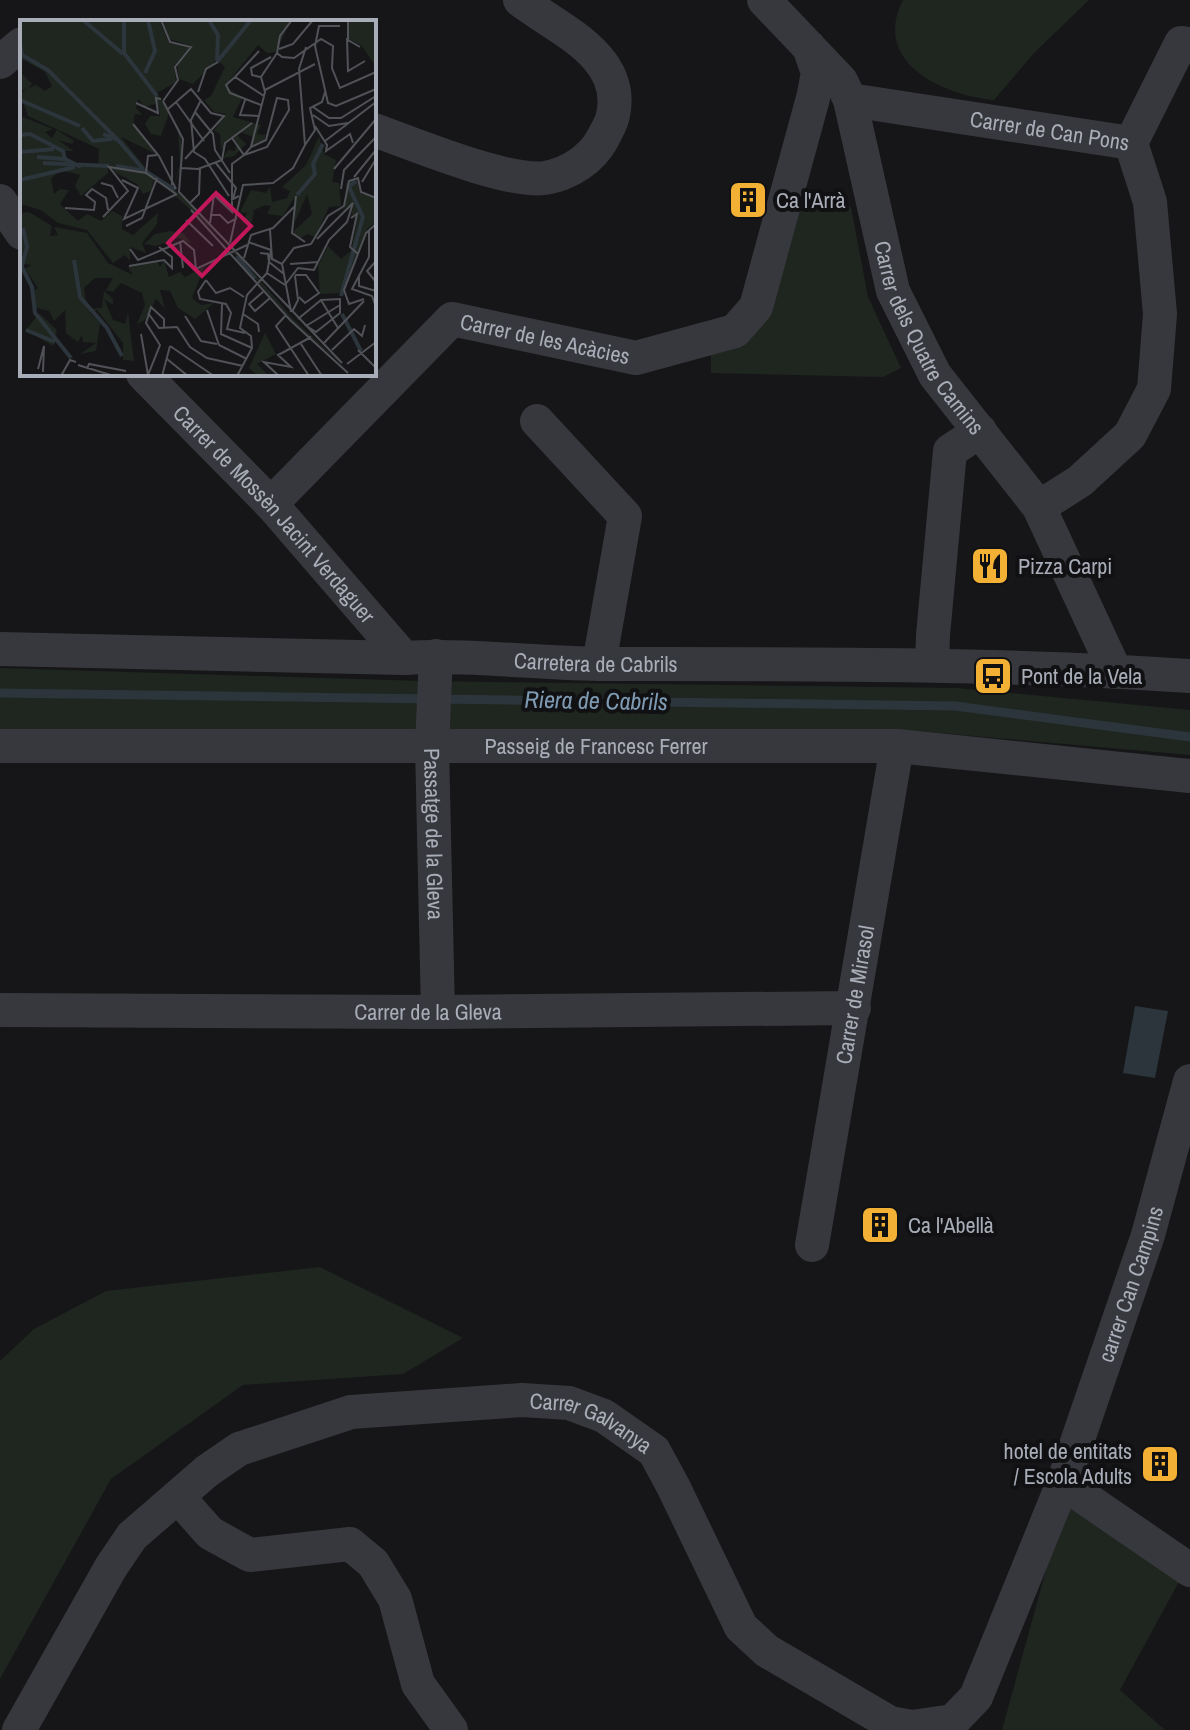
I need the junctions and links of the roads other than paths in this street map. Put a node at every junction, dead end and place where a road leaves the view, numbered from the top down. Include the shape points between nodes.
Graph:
1 (520, 0) edge
2 (764, 0) edge
3 (1190, 44) edge
4 (20, 46) edge
5 (809, 47) junction
6 (0, 62) edge
7 (850, 100) junction
8 (376, 131) edge
9 (1131, 143) junction
10 (0, 201) edge
11 (20, 230) edge
12 (145, 376) edge
13 (537, 421) dead end
14 (980, 431) junction
15 (271, 504) junction
16 (1039, 507) junction
17 (0, 649) edge
18 (425, 664) junction
19 (599, 664) junction
20 (932, 664) junction
21 (1115, 671) junction
22 (1190, 676) edge
23 (432, 736) junction
24 (0, 746) edge
25 (897, 746) junction
26 (1190, 776) edge
27 (854, 1008) junction
28 (0, 1010) edge
29 (438, 1012) junction
30 (1190, 1081) edge
31 (812, 1245) dead end
32 (1063, 1483) junction
33 (179, 1498) junction
34 (1190, 1570) edge
35 (19, 1730) edge
36 (451, 1730) edge

1 - 8 street via 595,53 614,85 613,116 599,145 580,166 544,178 504,175
2 - 5 street, Carrer dels Quatre Camins
3 - 9 street, Carrer de Can Pons via 1181,43
4 - 6 street
5 - 7 street, Carrer dels Quatre Camins via 841,81
5 - 15 street, Carrer de les Acàcies via 818,73 813,98 756,307 735,331 636,358 452,319
7 - 9 street, Carrer de Can Pons
7 - 14 street, Carrer dels Quatre Camins via 893,291 935,375
9 - 16 street via 1150,202 1160,314 1154,389 1130,435 1080,481
10 - 11 street
12 - 15 street, Carrer de Mossèn Jacint Verdaguer
13 - 19 street via 625,516
14 - 16 street, Carrer dels Quatre Camins
14 - 20 street via 950,451
15 - 18 street, Carrer de Mossèn Jacint Verdaguer
16 - 21 street, Carrer dels Quatre Camins
17 - 18 street, Carretera de Cabrils
18 - 19 street, Carretera de Cabrils
18 - 23 street, Passatge de la Gleva
19 - 20 street, Carretera de Cabrils
20 - 21 street, Carretera de Cabrils
21 - 22 street, Carretera de Cabrils
23 - 24 street, Passeig de Francesc Ferrer
23 - 25 street, Passeig de Francesc Ferrer
23 - 29 street, Passatge de la Gleva
25 - 26 street, Passeig de Francesc Ferrer
25 - 27 street, Carrer de Mirasol
27 - 29 street, Carrer de la Gleva
27 - 31 street, Carrer de Mirasol
28 - 29 street, Carrer de la Gleva
30 - 32 street, carrer Can Campins via 1148,1235
32 - 33 street, Carrer Galvanya via 976,1697 953,1721 912,1727 890,1723 767,1651 741,1627 654,1451 604,1416 569,1403 522,1400 351,1412 239,1449
32 - 34 street
33 - 35 street, Carrer Galvanya via 132,1536
33 - 36 street via 210,1533 250,1555 350,1544 373,1563 395,1599 418,1684

